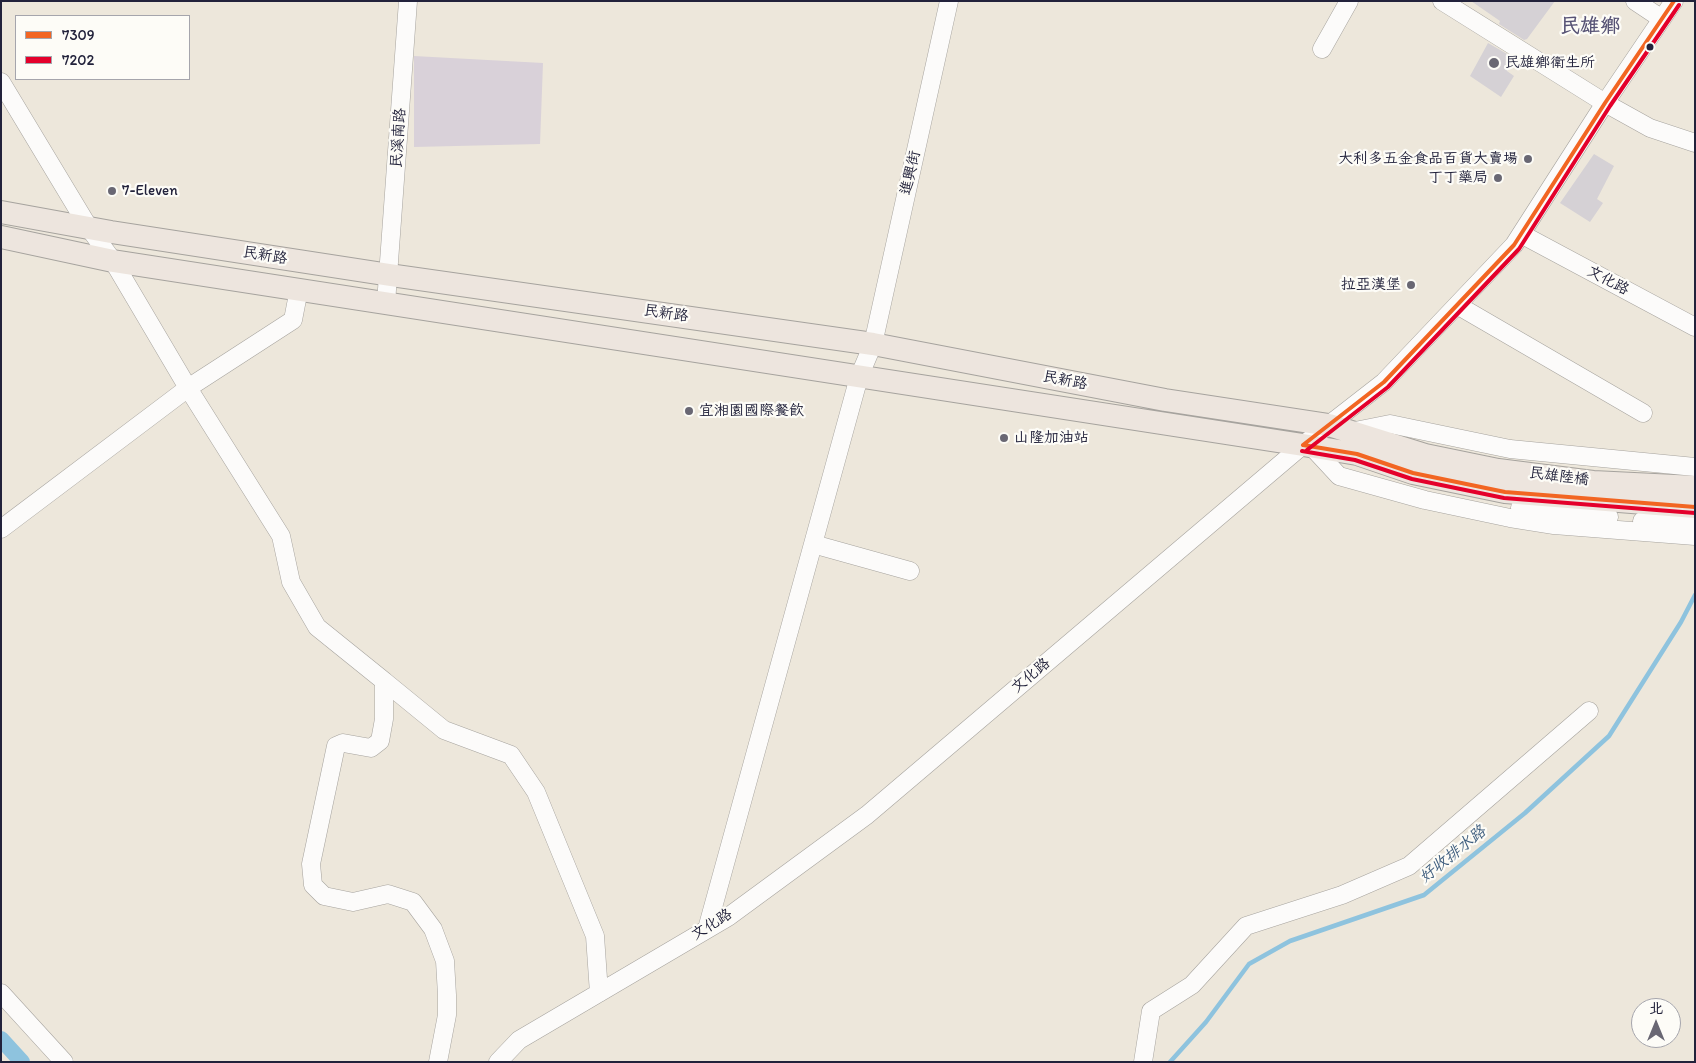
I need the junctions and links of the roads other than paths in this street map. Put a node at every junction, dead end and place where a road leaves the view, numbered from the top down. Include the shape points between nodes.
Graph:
1 (408, 1) edge
2 (950, 1) edge
3 (1349, 1) edge
4 (1442, 1) edge
5 (1635, 1) edge
6 (1674, 1) edge
7 (1662, 19) junction
8 (1322, 49) dead end
9 (1, 82) edge
10 (1605, 103) junction
11 (1695, 143) edge
12 (1, 212) edge
13 (89, 228) junction
14 (1520, 234) junction
15 (1, 237) edge
16 (113, 261) junction
17 (390, 275) junction
18 (299, 289) junction
19 (386, 303) junction
20 (1457, 304) junction
21 (1695, 327) edge
22 (873, 344) junction
23 (859, 376) junction
24 (188, 388) junction
25 (1643, 413) dead end
26 (1330, 425) junction
27 (1356, 431) junction
28 (1308, 447) junction
29 (1419, 465) junction
30 (1695, 467) edge
31 (1695, 476) edge
32 (1695, 487) edge
33 (1695, 507) edge
34 (1695, 522) edge
35 (1, 529) edge
36 (1695, 536) edge
37 (813, 544) junction
38 (910, 571) dead end
39 (384, 681) junction
40 (1589, 711) dead end
41 (707, 929) junction
42 (1, 993) edge
43 (598, 993) junction
44 (64, 1062) edge
45 (438, 1062) edge
46 (498, 1062) edge
47 (1143, 1062) edge

1 - 17 street, 民溪南路
2 - 22 street, 進興街
3 - 8 street
4 - 10 street
5 - 7 street
6 - 7 street, 文化路
7 - 10 street, 文化路
9 - 13 street
10 - 11 street via 1650,128
10 - 14 street, 文化路
12 - 13 main road, 民新路
13 - 16 street
13 - 17 main road, 民新路
14 - 20 street, 文化路 via 1514,245
14 - 21 street, 文化路
15 - 16 main road, 民新路
16 - 18 main road, 民新路
16 - 24 street
17 - 19 street, 民溪南路
17 - 22 main road, 民新路
18 - 19 main road, 民新路
18 - 24 street via 293,320
19 - 23 main road, 民新路
20 - 25 street
20 - 26 street, 文化路 via 1384,382
22 - 23 street, 進興街
22 - 26 main road, 民新路 via 1165,400
23 - 28 main road, 民新路
23 - 37 street, 進興街
24 - 35 street
24 - 39 street via 281,536 291,582 317,627
26 - 27 main road, 民新路
26 - 28 street, 文化路
27 - 29 main road, 民新路
27 - 30 street via 1390,424 1510,449
28 - 29 main road, 民新路
28 - 36 street via 1339,476 1425,500 1554,525
28 - 41 street, 文化路 via 867,815
29 - 31 street, 民雄陸橋 via 1490,457
29 - 32 main road, 民雄陸橋 via 1498,470 1593,482
29 - 33 main road, 民雄陸橋 via 1505,492
29 - 34 street via 1513,508
37 - 38 street
37 - 41 street, 進興街
39 - 43 street via 444,730 511,756 536,792 595,936
39 - 45 street via 384,719 380,741 372,748 343,743 336,746 311,864 313,885 324,896 352,902 388,894 413,902 433,929 445,961 448,995
40 - 47 street via 1408,866 1342,896 1246,926 1192,985 1151,1011
41 - 43 street, 文化路
42 - 44 street
43 - 46 street, 文化路 via 519,1040

